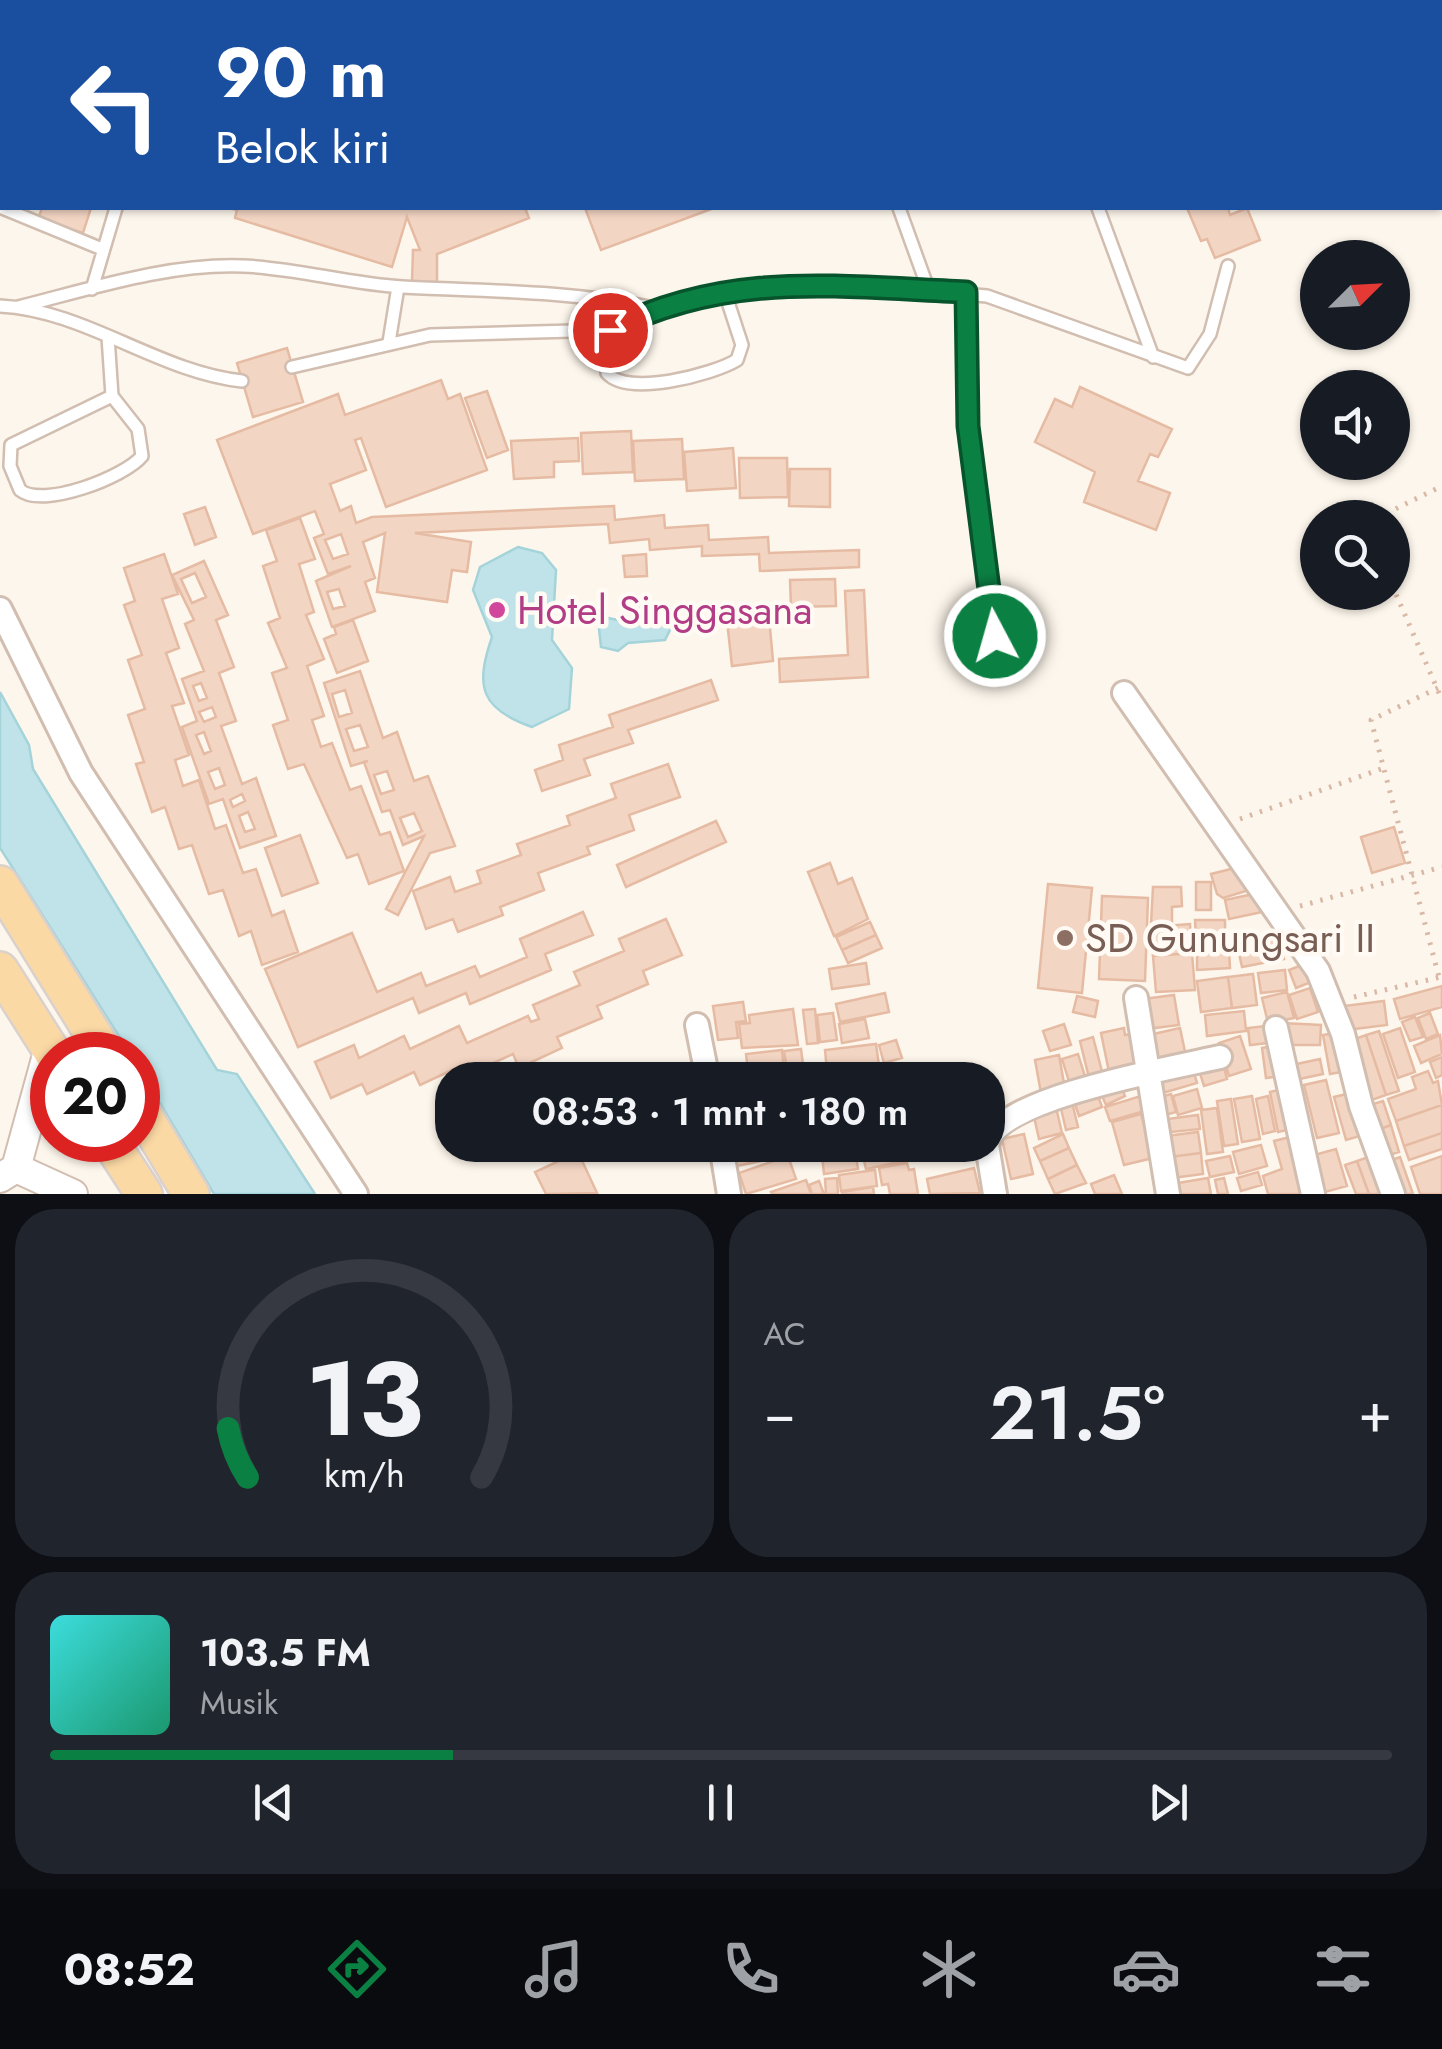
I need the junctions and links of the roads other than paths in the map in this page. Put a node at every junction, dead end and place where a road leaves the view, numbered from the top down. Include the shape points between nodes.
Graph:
1 (7, 210) edge
2 (115, 210) edge
3 (901, 210) edge
4 (1099, 210) edge
5 (102, 249) junction
6 (1228, 266) dead end
7 (398, 287) junction
8 (92, 289) junction
9 (724, 290) junction
10 (929, 291) junction
11 (966, 292) junction
12 (608, 298) junction
13 (0, 306) edge
14 (18, 307) junction
15 (654, 308) junction
16 (610, 330) junction
17 (108, 337) junction
18 (389, 342) junction
19 (1154, 356) junction
20 (292, 367) dead end
21 (242, 381) dead end
22 (112, 396) junction
23 (0, 609) edge
24 (995, 636) dead end
25 (1124, 693) dead end
26 (0, 884) edge
27 (0, 970) edge
28 (1136, 998) dead end
29 (73, 1002) junction
30 (697, 1025) dead end
31 (1276, 1028) dead end
32 (40, 1032) edge
33 (80, 1032) edge
34 (92, 1032) edge
35 (1220, 1057) dead end
36 (704, 1062) edge
37 (1147, 1072) junction
38 (30, 1112) edge
39 (1005, 1120) edge
40 (160, 1143) edge
41 (724, 1162) edge
42 (990, 1162) edge
43 (8, 1173) edge
44 (73, 1194) edge
45 (190, 1194) edge
46 (356, 1194) edge
47 (730, 1194) edge
48 (995, 1194) edge
49 (1168, 1194) edge
50 (1313, 1194) edge
51 (1392, 1194) edge

1 - 5 lane
2 - 5 lane
3 - 10 lane
4 - 19 lane
5 - 8 lane
6 - 19 lane via 1210,334 1192,365
7 - 8 lane via 238,265
7 - 12 lane
7 - 18 lane
8 - 14 lane
9 - 10 lane via 830,283
9 - 15 lane
9 - 16 lane via 742,350 730,364 656,383 620,384 608,372
10 - 11 lane
11 - 19 lane
11 - 24 lane via 968,426
12 - 15 lane
12 - 16 lane
13 - 14 lane
14 - 17 lane
15 - 16 lane
16 - 18 lane
17 - 21 lane via 198,374
17 - 22 lane
18 - 20 lane
22 - 22 lane via 138,430 144,448 138,461 59,495 36,498 20,490 10,466 12,445
23 - 46 street via 80,773
25 - 51 street via 1318,971
26 - 29 main road
27 - 32 main road
28 - 37 street
29 - 33 street
29 - 34 main road
30 - 36 street
31 - 50 street
35 - 37 street
37 - 39 street
37 - 49 street
38 - 43 street
40 - 45 main road
41 - 47 street
42 - 48 street
43 - 44 street

